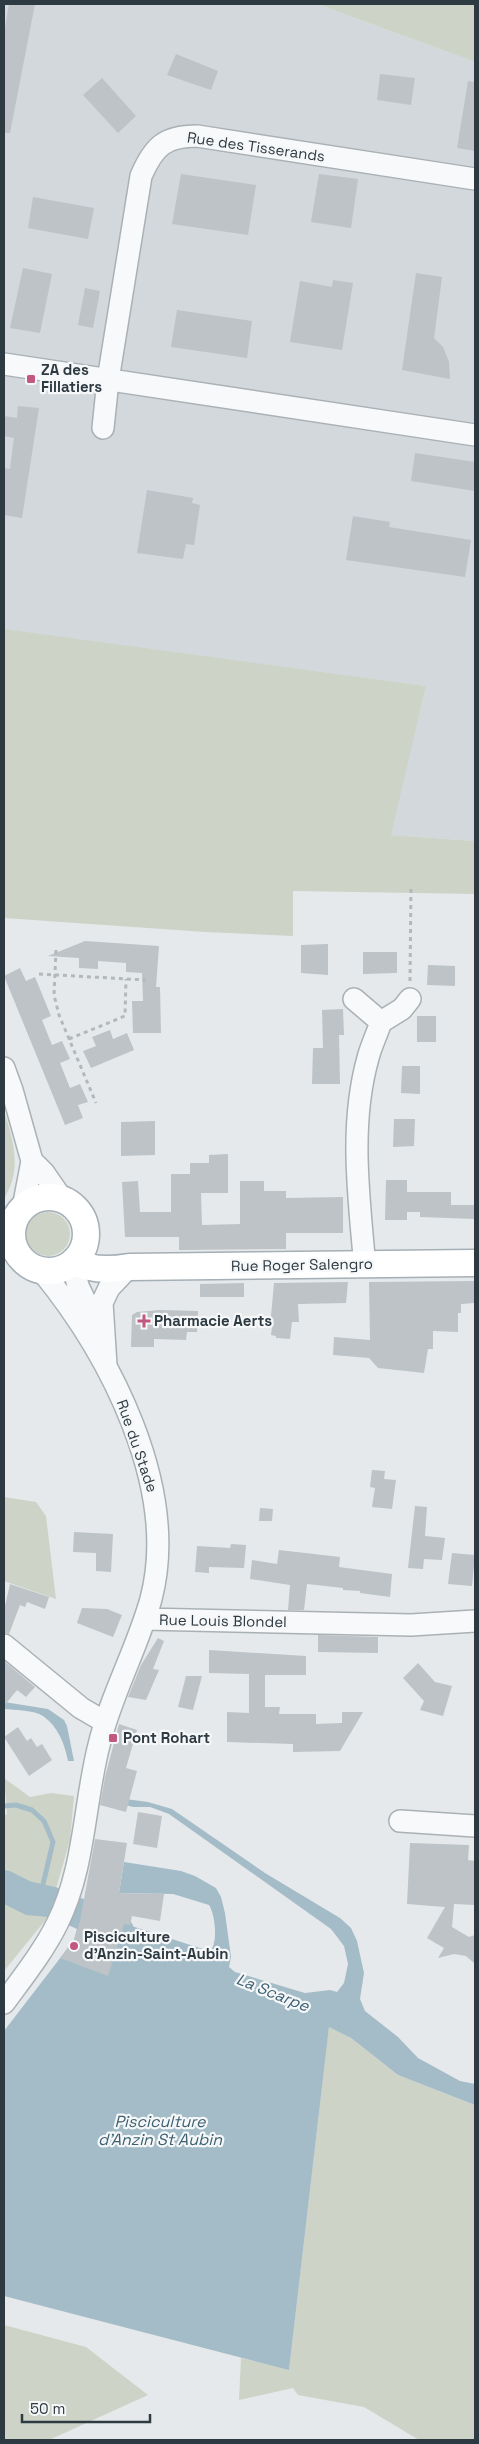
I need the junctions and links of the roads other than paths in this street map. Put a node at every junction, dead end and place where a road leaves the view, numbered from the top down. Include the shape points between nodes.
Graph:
1 (475, 179) edge
2 (4, 364) edge
3 (108, 380) junction
4 (103, 428) dead end
5 (475, 435) edge
6 (410, 999) road end
7 (354, 1000) dead end
8 (381, 1022) junction
9 (4, 1068) edge
10 (32, 1161) junction
11 (62, 1199) junction
12 (13, 1220) edge
13 (86, 1228) junction
14 (22, 1262) edge
15 (73, 1262) junction
16 (475, 1263) edge
17 (367, 1264) junction
18 (129, 1267) junction
19 (105, 1341) junction
20 (106, 1365) junction
21 (144, 1619) junction
22 (475, 1621) edge
23 (4, 1645) edge
24 (105, 1722) junction
25 (400, 1821) dead end
26 (465, 1826) edge
27 (4, 2003) edge

1 - 3 street, Rue des Tisserands via 197,136 178,136 158,147 141,176
2 - 3 street
3 - 4 street, Rue des Tisserands
3 - 5 street
6 - 8 street
7 - 8 street
8 - 17 street via 368,1058 356,1143 359,1204
9 - 10 street
10 - 11 street
10 - 12 street
11 - 12 main road via 41,1197
11 - 13 main road via 80,1213
12 - 14 main road via 12,1241
13 - 15 main road via 84,1246
13 - 18 main road via 109,1254
14 - 15 main road via 58,1270
14 - 20 street, Rue du Stade via 57,1290
15 - 18 main road, Rue Roger Salengro via 83,1267
15 - 19 street, Rue du Stade via 78,1286
16 - 17 main road, Rue Roger Salengro
17 - 18 main road, Rue Roger Salengro
18 - 19 street, Rue du Stade via 104,1294
19 - 20 street, Rue du Stade
20 - 21 street, Rue du Stade via 149,1472 156,1503 156,1572
21 - 22 street, Rue Louis Blondel via 411,1625
21 - 24 street, Rue Louis Blondel
23 - 24 street via 81,1708
24 - 27 street, Rue Louis Blondel via 91,1776 79,1851 64,1907 39,1956
25 - 26 street

